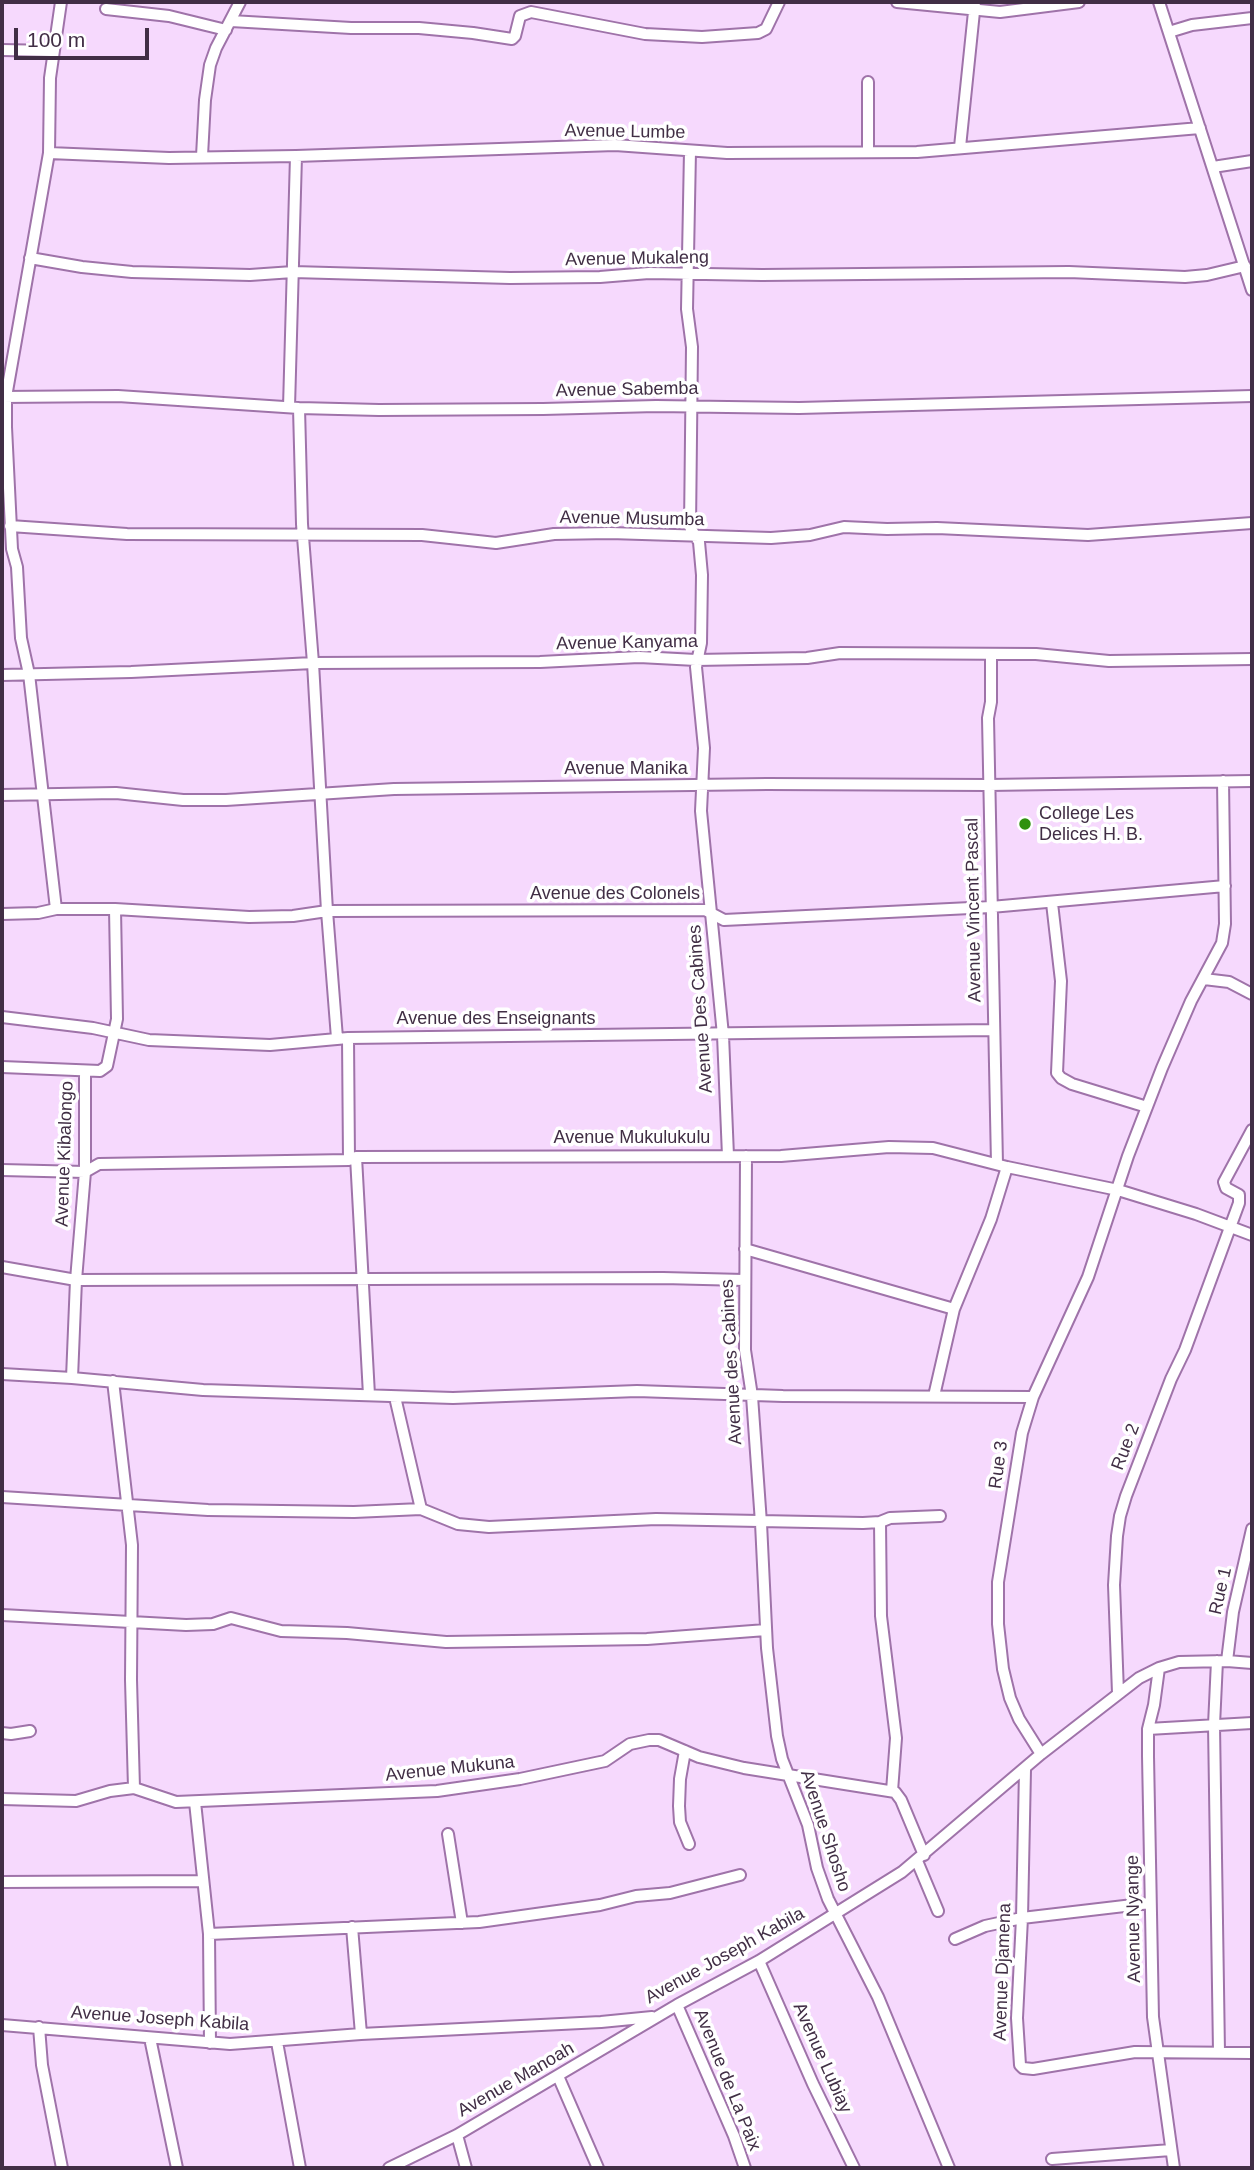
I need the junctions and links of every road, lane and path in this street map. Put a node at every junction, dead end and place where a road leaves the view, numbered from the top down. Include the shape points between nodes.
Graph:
1 (61, 2) edge
2 (240, 2) edge
3 (779, 2) edge
4 (897, 2) edge
5 (1079, 2) edge
6 (1159, 2) edge
7 (975, 7) edge
8 (106, 9) dead end
9 (1252, 18) edge
10 (228, 25) junction
11 (1169, 32) junction
12 (2, 50) edge
13 (52, 51) junction
14 (868, 82) dead end
15 (1200, 128) junction
16 (960, 147) junction
17 (690, 150) junction
18 (868, 152) junction
19 (48, 153) junction
20 (202, 156) junction
21 (296, 156) junction
22 (1252, 161) edge
23 (1213, 167) junction
24 (30, 258) junction
25 (1245, 266) junction
26 (293, 272) junction
27 (687, 273) junction
28 (1252, 290) edge
29 (1252, 396) edge
30 (4, 397) edge
31 (690, 406) junction
32 (294, 407) junction
33 (1252, 523) edge
34 (10, 527) junction
35 (304, 536) junction
36 (695, 537) junction
37 (7, 549) edge
38 (991, 655) junction
39 (1252, 659) edge
40 (696, 660) junction
41 (313, 663) junction
42 (29, 674) junction
43 (2, 675) edge
44 (1223, 781) junction
45 (1252, 781) edge
46 (989, 785) junction
47 (702, 786) junction
48 (42, 794) junction
49 (320, 794) junction
50 (2, 795) edge
51 (1225, 886) junction
52 (1052, 903) junction
53 (991, 907) junction
54 (57, 909) junction
55 (115, 909) junction
56 (327, 911) junction
57 (711, 912) junction
58 (2, 914) edge
59 (1204, 979) junction
60 (1252, 994) edge
61 (2, 1017) edge
62 (993, 1030) junction
63 (114, 1033) junction
64 (723, 1035) junction
65 (343, 1038) junction
66 (2, 1067) edge
67 (85, 1071) junction
68 (1147, 1107) junction
69 (1252, 1129) edge
70 (727, 1156) junction
71 (746, 1156) junction
72 (352, 1159) junction
73 (1002, 1166) junction
74 (2, 1170) edge
75 (85, 1172) junction
76 (1118, 1190) junction
77 (1230, 1226) junction
78 (1252, 1235) edge
79 (745, 1249) junction
80 (2, 1267) edge
81 (76, 1280) junction
82 (362, 1280) junction
83 (744, 1280) junction
84 (954, 1309) junction
85 (2, 1374) edge
86 (72, 1378) junction
87 (113, 1381) junction
88 (369, 1395) junction
89 (395, 1396) junction
90 (752, 1396) junction
91 (934, 1396) junction
92 (1033, 1397) junction
93 (2, 1497) edge
94 (128, 1504) junction
95 (421, 1509) junction
96 (940, 1516) dead end
97 (880, 1522) junction
98 (761, 1523) junction
99 (1252, 1529) edge
100 (2, 1615) edge
101 (133, 1624) junction
102 (766, 1630) junction
103 (1222, 1661) junction
104 (1252, 1663) edge
105 (1159, 1668) junction
106 (1118, 1693) junction
107 (1252, 1723) edge
108 (1214, 1725) junction
109 (1148, 1729) junction
110 (30, 1731) dead end
111 (2, 1733) edge
112 (685, 1751) junction
113 (1041, 1754) junction
114 (1025, 1770) junction
115 (791, 1776) junction
116 (134, 1788) junction
117 (892, 1791) junction
118 (2, 1799) edge
119 (195, 1802) junction
120 (448, 1834) dead end
121 (689, 1844) dead end
122 (920, 1858) junction
123 (740, 1875) dead end
124 (203, 1881) junction
125 (2, 1882) edge
126 (1150, 1903) junction
127 (938, 1911) dead end
128 (835, 1914) junction
129 (1022, 1918) junction
130 (462, 1923) junction
131 (352, 1927) junction
132 (209, 1934) junction
133 (955, 1939) dead end
134 (759, 1961) junction
135 (677, 2005) junction
136 (658, 2017) junction
137 (2, 2025) edge
138 (39, 2027) junction
139 (362, 2034) junction
140 (150, 2038) junction
141 (277, 2042) junction
142 (210, 2043) junction
143 (1219, 2052) junction
144 (1157, 2053) junction
145 (1252, 2053) edge
146 (558, 2076) junction
147 (457, 2135) junction
148 (1171, 2150) junction
149 (1052, 2159) dead end
150 (404, 2165) edge
151 (62, 2168) edge
152 (177, 2168) edge
153 (300, 2168) edge
154 (389, 2168) edge
155 (467, 2168) edge
156 (598, 2168) edge
157 (745, 2168) edge
158 (854, 2168) edge
159 (949, 2168) edge
160 (1174, 2168) edge

1 - 13 street
2 - 10 street
3 - 10 street via 766,29 758,33 702,37 645,34 530,12 520,16 512,39 419,28
4 - 7 street
5 - 7 street via 1019,11
6 - 11 street
7 - 16 street
8 - 10 street
9 - 11 street
10 - 20 street via 206,85
11 - 15 street
12 - 13 street
13 - 19 street
14 - 18 street
15 - 16 street, Avenue Lumbe
15 - 23 street
16 - 18 street, Avenue Lumbe
17 - 18 street, Avenue Lumbe
17 - 21 street, Avenue Lumbe via 615,145
17 - 27 street, Avenue Des Cabines
19 - 20 street, Avenue Lumbe via 139,159
19 - 24 street
20 - 21 street, Avenue Lumbe
21 - 26 street
22 - 23 street
23 - 25 street
24 - 26 street, Avenue Mukaleng via 107,271
24 - 30 street
25 - 27 street, Avenue Mukaleng via 1185,277 1069,272
25 - 28 street
26 - 27 street, Avenue Mukaleng via 510,278
26 - 32 street
27 - 31 street, Avenue Des Cabines
29 - 31 street, Avenue Sabemba via 799,408
30 - 32 street, Avenue Sabemba via 118,396
30 - 34 street
31 - 32 street, Avenue Sabemba
31 - 36 street, Avenue Des Cabines via 690,527
32 - 35 street
33 - 36 street, Avenue Musumba via 1088,535 844,527 784,537
34 - 35 street, Avenue Musumba
34 - 37 street
35 - 36 street, Avenue Musumba via 422,535 496,543 554,534
35 - 41 street
36 - 40 street, Avenue Des Cabines via 702,575 701,643
37 - 42 street via 17,567 21,638
38 - 39 street, Avenue Kanyama via 1109,661
38 - 40 street, Avenue Kanyama via 850,653
38 - 46 street, Avenue Vincent Pascal
40 - 41 street, Avenue Kanyama
40 - 47 street, Avenue Des Cabines via 704,748
41 - 42 street, Avenue Kanyama
41 - 49 street
42 - 43 street, Avenue Kanyama
42 - 48 street
44 - 45 street, Avenue Manika
44 - 46 street, Avenue Manika
44 - 51 street, Rue 3
46 - 47 street, Avenue Manika
46 - 53 street, Avenue Vincent Pascal
47 - 49 street, Avenue Manika
47 - 57 street, Avenue Des Cabines
48 - 49 street, Avenue Manika via 116,793 183,800
48 - 50 street, Avenue Manika
48 - 54 street
49 - 56 street
51 - 52 street, Avenue des Colonels
51 - 59 street, Rue 3 via 1224,935
52 - 53 street, Avenue des Colonels
52 - 68 street via 1061,982 1057,1073 1072,1084
53 - 57 street, Avenue des Colonels via 724,920
53 - 62 street, Avenue Vincent Pascal
54 - 55 street, Avenue des Colonels
54 - 58 street, Avenue des Colonels
55 - 56 street, Avenue des Colonels via 249,918
55 - 63 street, Avenue Kibalongo
56 - 57 street, Avenue des Colonels
56 - 65 street
57 - 64 street, Avenue Des Cabines
59 - 60 street via 1229,982
59 - 68 street, Rue 3
61 - 63 street, Avenue des Enseignants
62 - 64 street, Avenue des Enseignants
62 - 73 street, Avenue Vincent Pascal
63 - 65 street, Avenue des Enseignants via 149,1040 270,1045
63 - 67 street, Avenue Kibalongo via 107,1066
64 - 65 street, Avenue des Enseignants
64 - 70 street, Avenue Des Cabines
65 - 72 street
66 - 67 street
67 - 75 street, Avenue Kibalongo
68 - 76 street, Rue 3
69 - 77 street, Rue 2 via 1224,1182 1240,1197
70 - 71 street, Avenue Mukulukulu
70 - 72 street, Avenue Mukulukulu
71 - 73 street, Avenue Mukulukulu via 909,1147 946,1150
71 - 79 street, Avenue des Cabines
72 - 75 street, Avenue Mukulukulu via 99,1164
72 - 82 street
73 - 76 street, Avenue Mukulukulu
73 - 84 street, Avenue Vincent Pascal via 991,1219
74 - 75 street, Avenue Mukulukulu
75 - 81 street, Avenue Kibalongo
76 - 77 street, Avenue Mukulukulu
76 - 92 street, Rue 3 via 1083,1289
77 - 78 street, Avenue Mukulukulu
77 - 106 street, Rue 2 via 1120,1516 1114,1586
79 - 83 street, Avenue des Cabines
79 - 84 street
80 - 81 street
81 - 82 street
81 - 86 street, Avenue Kibalongo
82 - 83 street
82 - 88 street
83 - 90 street, Avenue des Cabines via 745,1350
84 - 91 street, Avenue Vincent Pascal
85 - 86 street
86 - 87 street
87 - 88 street via 203,1390
87 - 94 street
88 - 89 street
89 - 90 street via 521,1397 637,1391
89 - 95 street
90 - 91 street
90 - 98 street, Avenue des Cabines
91 - 92 street
92 - 113 street, Rue 3 via 1019,1447 998,1582 998,1624 1010,1698
93 - 94 street
94 - 95 street via 282,1512
94 - 101 street
95 - 98 street via 472,1527 614,1519
96 - 97 street
97 - 98 street
97 - 117 street via 881,1616 896,1738
98 - 102 street, Avenue Shosho
99 - 103 street, Rue 1
100 - 101 street
101 - 102 street via 195,1625 231,1618 289,1632 470,1643 702,1637
101 - 116 street
102 - 115 street, Avenue Shosho via 777,1736
103 - 104 street, Avenue Joseph Kabila
103 - 105 street, Avenue Joseph Kabila via 1179,1662
103 - 108 street, Rue 1
105 - 106 street, Avenue Joseph Kabila
105 - 109 street, Avenue Nyange
106 - 113 street, Avenue Joseph Kabila
107 - 108 street
108 - 109 street
108 - 143 street, Rue 1
109 - 126 street, Avenue Nyange
110 - 111 street
112 - 115 street, Avenue Mukuna
112 - 119 street, Avenue Mukuna via 659,1740 643,1740 605,1761 477,1786
112 - 121 street via 679,1806
113 - 114 street, Avenue Joseph Kabila
114 - 122 street, Avenue Joseph Kabila
114 - 129 street, Avenue Djamena
115 - 117 street, Avenue Mukuna
115 - 128 street, Avenue Shosho
116 - 118 street, Avenue Mukuna via 76,1801
116 - 119 street, Avenue Mukuna via 176,1802
117 - 122 street via 899,1796
119 - 124 street
120 - 130 street
122 - 127 street
122 - 128 street, Avenue Joseph Kabila
123 - 130 street via 670,1893
124 - 125 street
124 - 132 street
126 - 129 street
126 - 144 street, Avenue Nyange
128 - 134 street, Avenue Joseph Kabila
128 - 159 street, Avenue Shosho via 878,1997
129 - 133 street
129 - 144 street, Avenue Djamena via 1017,2039 1023,2068
130 - 131 street
131 - 132 street
131 - 139 street
132 - 142 street
134 - 135 street, Avenue Joseph Kabila
134 - 158 street, Avenue Lubiay
135 - 136 street, Avenue Joseph Kabila
135 - 157 street, Avenue de La Paix
136 - 139 street, Avenue Joseph Kabila
136 - 146 street, Avenue Manoah
137 - 138 street, Avenue Joseph Kabila
138 - 140 street, Avenue Joseph Kabila
138 - 151 street
139 - 141 street, Avenue Joseph Kabila
140 - 142 street, Avenue Joseph Kabila
140 - 152 street
141 - 142 street, Avenue Joseph Kabila
141 - 153 street
143 - 144 street, Avenue Djamena
143 - 145 street, Avenue Djamena
144 - 148 street, Avenue Nyange
146 - 147 street, Avenue Manoah
146 - 156 street
147 - 150 street, Avenue Manoah
147 - 155 street
148 - 149 street
148 - 160 street, Avenue Nyange
150 - 154 street, Avenue Manoah

